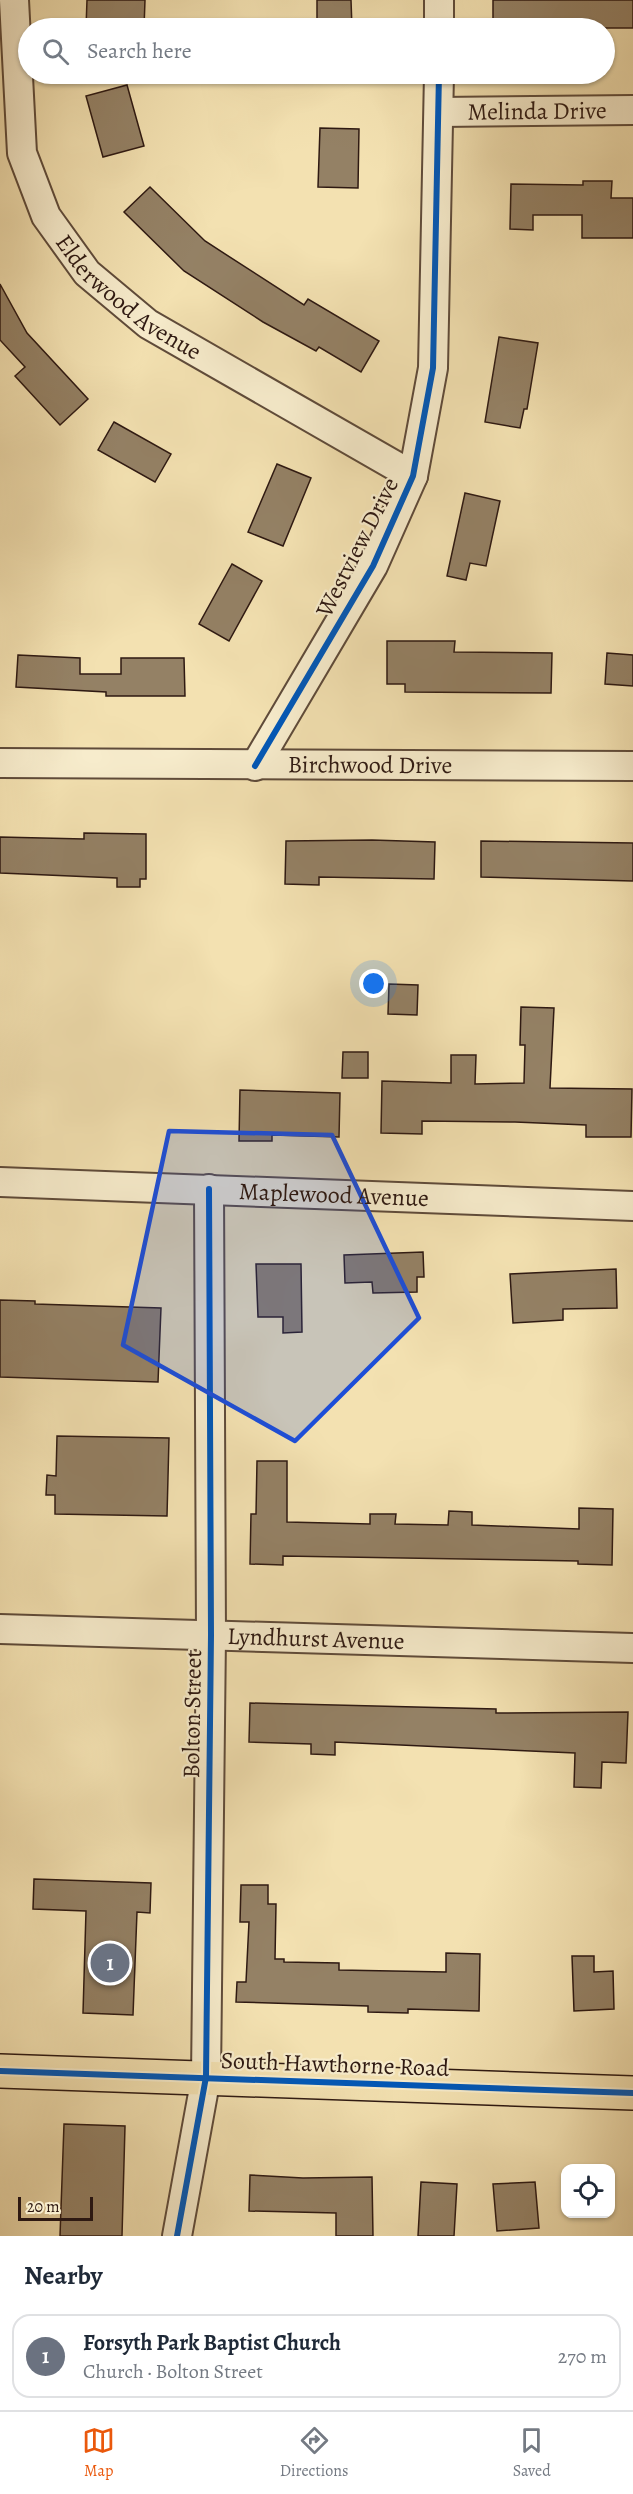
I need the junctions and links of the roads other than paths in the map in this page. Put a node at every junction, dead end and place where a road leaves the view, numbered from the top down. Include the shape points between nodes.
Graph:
1 (439, 0) edge
2 (9, 16) edge
3 (439, 18) edge
4 (439, 84) edge
5 (633, 110) edge
6 (439, 112) junction
7 (413, 476) junction
8 (0, 763) edge
9 (255, 766) junction
10 (633, 766) edge
11 (0, 1182) edge
12 (209, 1190) junction
13 (633, 1206) edge
14 (0, 1629) edge
15 (212, 1635) junction
16 (633, 1648) edge
17 (0, 2071) edge
18 (206, 2077) junction
19 (633, 2093) edge
20 (177, 2236) edge

1 - 3 street
2 - 7 street, Elderwood Avenue via 22,153 46,216 87,273 148,324
4 - 6 street, Westview Drive
5 - 6 street, Melinda Drive
6 - 7 street, Westview Drive via 432,368
7 - 9 street, Westview Drive via 373,566
8 - 9 street, Birchwood Drive
9 - 10 street, Birchwood Drive
11 - 12 street, Maplewood Avenue
12 - 13 street, Maplewood Avenue
12 - 15 street, Bolton Street
14 - 15 street, Lyndhurst Avenue
15 - 16 street, Lyndhurst Avenue
15 - 18 street, Bolton Street
17 - 18 main road, South Hawthorne Road
18 - 19 main road, South Hawthorne Road
18 - 20 street, Bolton Street

